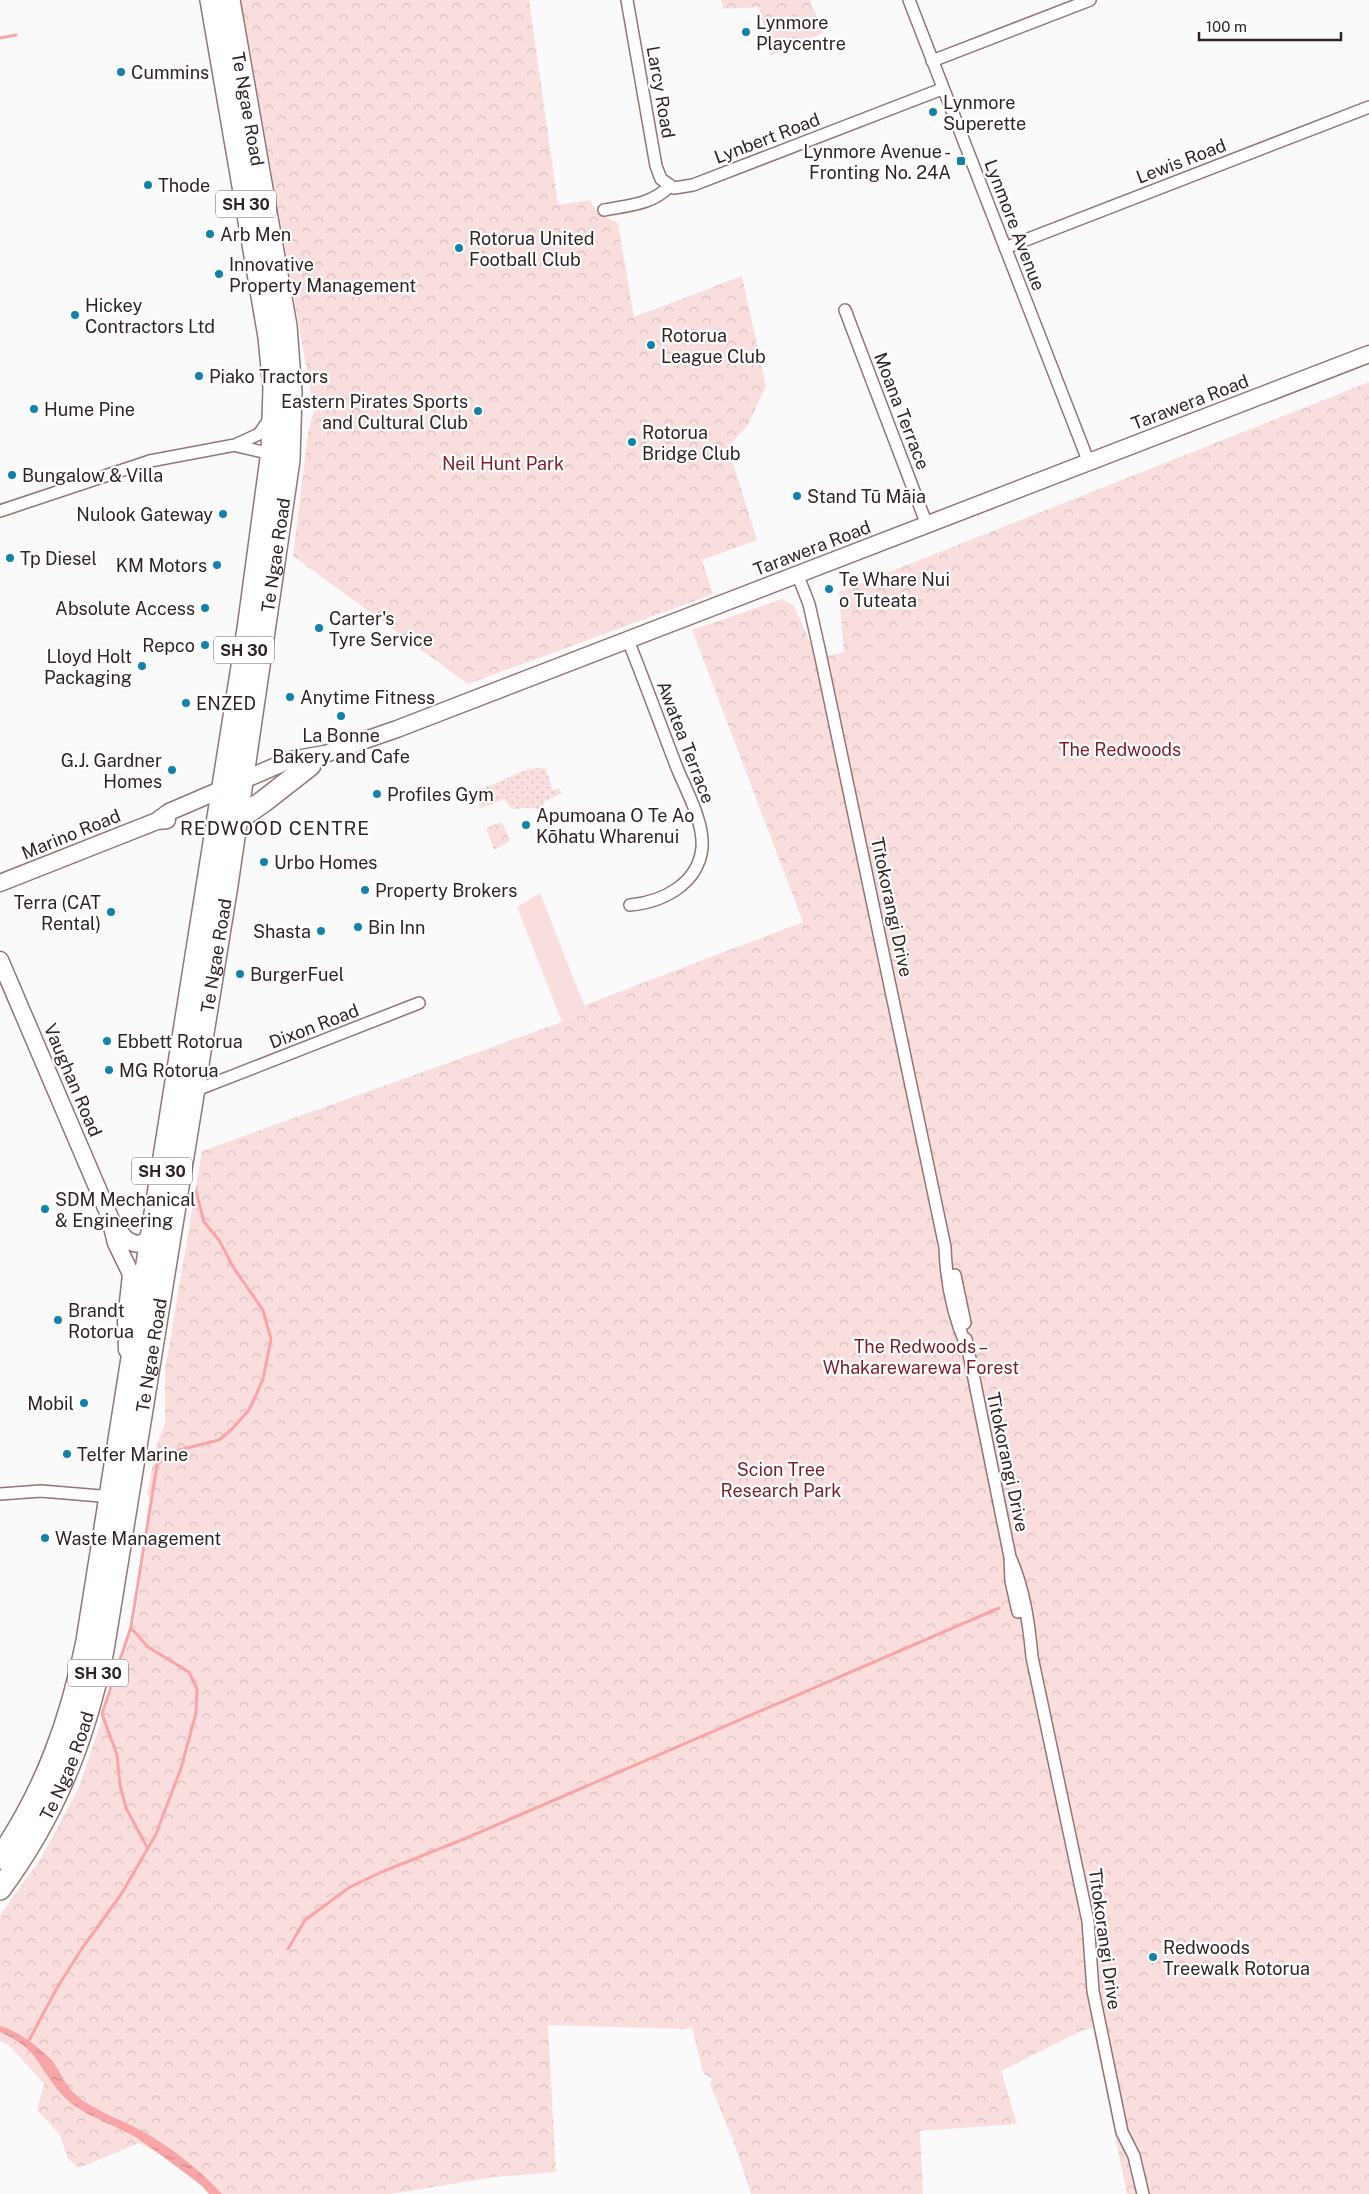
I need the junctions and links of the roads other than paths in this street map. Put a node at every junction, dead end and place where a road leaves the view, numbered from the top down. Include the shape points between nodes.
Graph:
1 (211, 0) edge
2 (229, 0) edge
3 (627, 0) edge
4 (909, 0) edge
5 (1090, 0) edge
6 (932, 61) junction
7 (942, 89) junction
8 (1369, 107) edge
9 (670, 186) junction
10 (604, 210) dead end
11 (1005, 248) junction
12 (844, 310) dead end
13 (1369, 354) edge
14 (274, 409) junction
15 (235, 446) junction
16 (274, 452) junction
17 (1089, 463) junction
18 (0, 511) edge
19 (927, 524) junction
20 (798, 576) junction
21 (628, 640) junction
22 (317, 760) junction
23 (231, 791) junction
24 (238, 819) junction
25 (0, 884) edge
26 (630, 905) dead end
27 (0, 960) edge
28 (5, 985) edge
29 (419, 1004) dead end
30 (194, 1091) junction
31 (109, 1215) junction
32 (152, 1236) junction
33 (131, 1367) junction
34 (0, 1494) edge
35 (119, 1498) junction
36 (3, 1874) edge
37 (1143, 2194) edge

1 - 14 highway, Te Ngae Road / SH 30 via 269,337
2 - 16 highway, Te Ngae Road / SH 30 via 286,326 291,393
3 - 9 street, Larcy Road via 656,166 661,179
4 - 6 street, Lynmore Avenue
5 - 6 street
6 - 7 street, Lynmore Avenue
7 - 9 street, Lynbert Road via 693,185 682,188
7 - 11 street, Lynmore Avenue
8 - 11 street, Lewis Road
9 - 10 street via 649,202
11 - 17 street, Lynmore Avenue
12 - 19 street, Moana Terrace
13 - 17 main road, Tarawera Road
14 - 15 street via 259,434
14 - 16 highway, Te Ngae Road / SH 30
15 - 16 street
15 - 18 street via 150,461
16 - 23 highway, Te Ngae Road / SH 30 via 248,629
16 - 23 highway, Te Ngae Road / SH 30 via 286,482
17 - 19 main road, Tarawera Road
19 - 20 main road, Tarawera Road
20 - 21 main road, Tarawera Road
20 - 37 street, Tītokorangi Drive via 809,604 820,653 945,1247 960,1299 966,1345 1010,1557 1011,1581 1023,1634 1032,1657 1088,1921 1094,1997 1122,2132 1134,2156
21 - 22 main road, Tarawera Road
21 - 26 street, Awatea Terrace via 702,838 698,864 683,885 651,902
22 - 23 main road, Tarawera Road via 290,760
22 - 24 highway
23 - 24 highway, Te Ngae Road / SH 30
23 - 25 main road, Marino Road via 174,820 157,821
23 - 32 highway, Te Ngae Road / SH 30
24 - 30 highway, Te Ngae Road / SH 30
27 - 28 main road, Vaughan Road
28 - 31 main road, Vaughan Road
29 - 30 street, Dixon Road
30 - 35 highway, Te Ngae Road / SH 30
31 - 32 main road, Vaughan Road via 124,1238 132,1244 141,1244
31 - 33 main road, Vaughan Road via 116,1243 131,1274 126,1345
32 - 33 highway, Te Ngae Road / SH 30
33 - 35 highway, Te Ngae Road / SH 30
34 - 35 street via 41,1491
35 - 36 highway, Te Ngae Road / SH 30 via 103,1650 88,1711 61,1788

